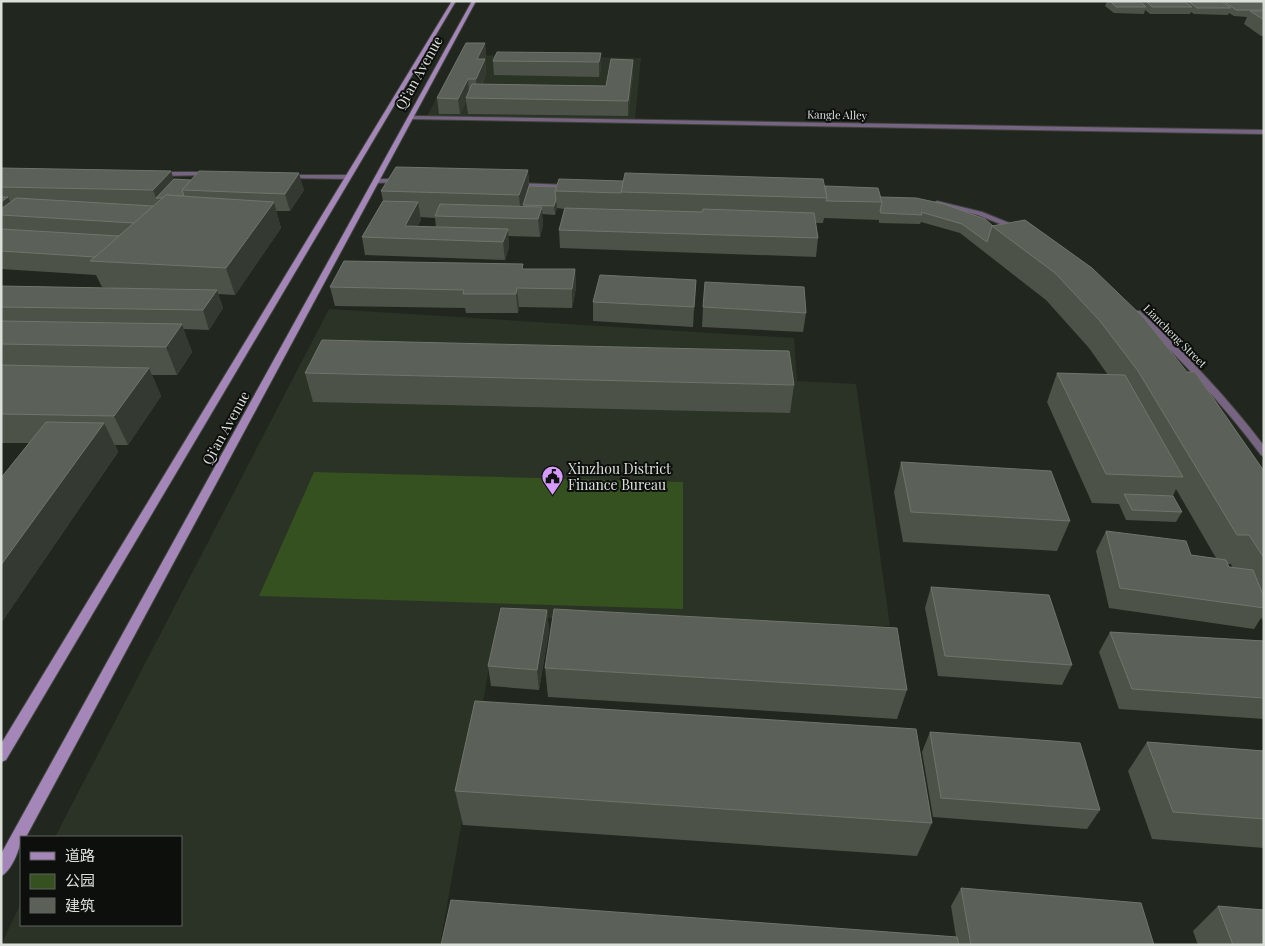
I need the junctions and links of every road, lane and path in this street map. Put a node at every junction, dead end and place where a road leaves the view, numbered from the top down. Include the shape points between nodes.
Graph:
1 (454, 1) edge
2 (474, 1) edge
3 (411, 118) junction
4 (1264, 132) edge
5 (151, 173) edge
6 (220, 175) edge
7 (279, 176) edge
8 (348, 177) junction
9 (376, 181) junction
10 (406, 182) edge
11 (506, 185) edge
12 (576, 187) edge
13 (926, 201) edge
14 (1026, 232) edge
15 (1129, 306) edge
16 (1264, 453) edge
17 (1, 756) edge
18 (1, 869) edge

1 - 8 main road, Qi'an Avenue
2 - 3 main road, Qi'an Avenue
3 - 4 street, Kangle Alley
3 - 9 main road, Qi'an Avenue
5 - 6 street
7 - 8 street
8 - 17 main road, Qi'an Avenue
9 - 10 street
9 - 18 main road, Qi'an Avenue
11 - 12 street
13 - 14 street via 980,214
15 - 16 street, Liancheng Street via 1182,355

